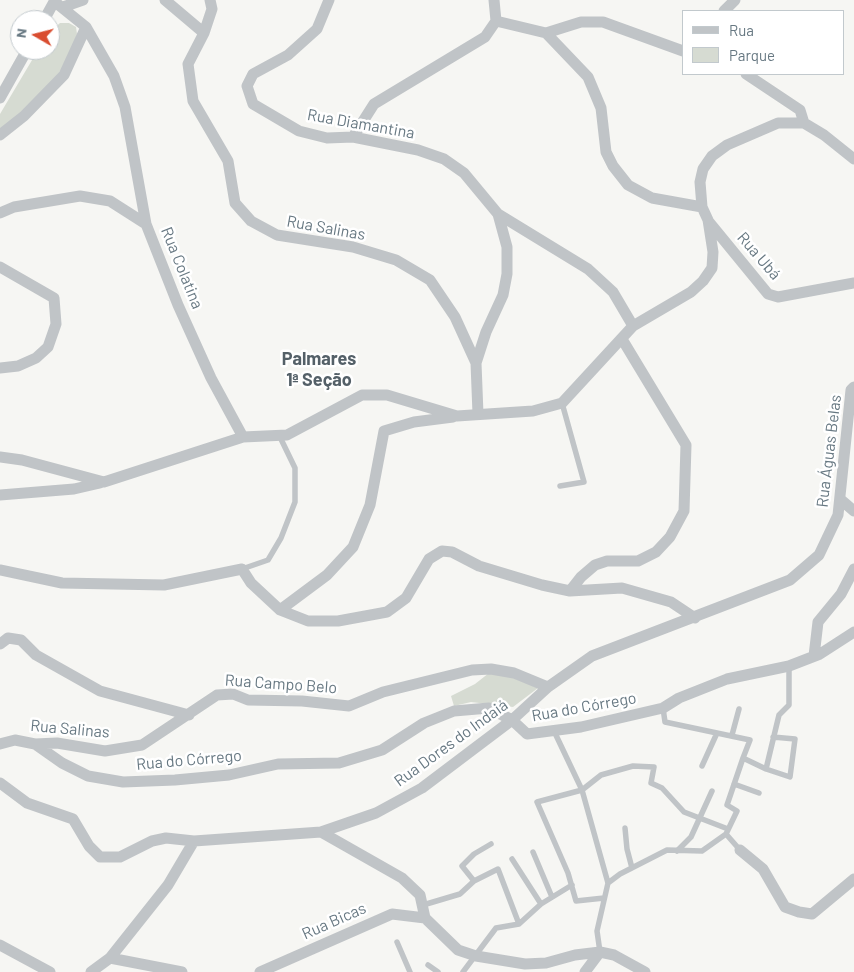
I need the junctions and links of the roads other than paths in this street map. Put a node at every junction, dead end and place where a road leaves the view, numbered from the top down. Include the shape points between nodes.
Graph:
1 (82, 0) edge
2 (164, 0) edge
3 (210, 0) edge
4 (329, 0) edge
5 (494, 0) edge
6 (735, 0) edge
7 (58, 3) edge
8 (725, 10) edge
9 (496, 21) junction
10 (86, 27) junction
11 (204, 33) junction
12 (546, 33) junction
13 (680, 47) edge
14 (20, 60) edge
15 (748, 75) edge
16 (4, 84) edge
17 (0, 98) edge
18 (804, 123) junction
19 (0, 135) edge
20 (353, 137) junction
21 (854, 159) edge
22 (702, 207) junction
23 (0, 213) edge
24 (498, 214) junction
25 (708, 220) junction
26 (146, 224) junction
27 (0, 267) edge
28 (854, 284) edge
29 (633, 326) junction
30 (622, 340) junction
31 (476, 363) junction
32 (0, 368) edge
33 (854, 387) edge
34 (562, 403) junction
35 (478, 414) junction
36 (457, 416) junction
37 (279, 435) junction
38 (243, 437) junction
39 (0, 457) edge
40 (104, 482) junction
41 (560, 486) dead end
42 (0, 495) edge
43 (840, 499) junction
44 (854, 511) edge
45 (242, 569) junction
46 (854, 569) edge
47 (0, 570) edge
48 (570, 591) junction
49 (280, 610) junction
50 (694, 618) junction
51 (854, 632) edge
52 (0, 644) edge
53 (814, 656) junction
54 (789, 666) junction
55 (548, 687) junction
56 (663, 708) junction
57 (739, 710) dead end
58 (189, 715) junction
59 (512, 720) junction
60 (554, 731) junction
61 (717, 733) junction
62 (732, 735) junction
63 (773, 737) junction
64 (0, 744) edge
65 (35, 744) junction
66 (743, 758) junction
67 (702, 766) dead end
68 (766, 769) junction
69 (0, 783) edge
70 (734, 784) junction
71 (582, 790) junction
72 (712, 791) dead end
73 (759, 793) dead end
74 (700, 819) junction
75 (625, 828) dead end
76 (727, 831) junction
77 (321, 832) junction
78 (194, 841) junction
79 (491, 844) dead end
80 (740, 850) joint
81 (677, 851) junction
82 (533, 852) dead end
83 (512, 859) dead end
84 (632, 868) junction
85 (854, 879) edge
86 (474, 881) junction
87 (608, 883) junction
88 (572, 885) junction
89 (552, 897) junction
90 (604, 898) junction
91 (541, 904) junction
92 (423, 905) junction
93 (425, 918) junction
94 (519, 924) junction
95 (397, 942) dead end
96 (0, 945) edge
97 (600, 952) junction
98 (476, 956) junction
99 (110, 958) junction
100 (428, 965) dead end
101 (50, 972) edge
102 (91, 972) edge
103 (182, 972) edge
104 (260, 972) edge
105 (410, 972) edge
106 (438, 972) edge
107 (463, 972) edge
108 (585, 972) edge
109 (645, 972) edge

1 - 7 street
2 - 11 street
3 - 11 street, Rua Salinas via 212,9
4 - 20 street, Rua Diamantina via 317,30 288,55 253,74 247,86 253,104 299,131 327,138
5 - 9 street
6 - 8 street
7 - 10 street
9 - 12 street
9 - 20 street via 485,37 374,104
10 - 19 street via 64,75 24,116
10 - 26 street via 114,76 126,107
11 - 31 street, Rua Salinas via 188,64 192,101 228,161 235,204 251,222 277,235 353,247 396,260 430,280 455,317
12 - 13 street via 581,22 603,22
12 - 22 street via 588,77 601,108 606,152 628,185 652,198
14 - 16 street
15 - 18 street via 800,110
16 - 17 street
18 - 21 street
18 - 22 street via 778,123 727,144 712,156 703,169 700,182
20 - 24 street, Rua Diamantina via 418,150 444,159 464,173
22 - 25 street
23 - 26 street, Rua Colatina via 14,207 80,196 110,200
24 - 29 street, Rua Diamantina via 588,269 613,292
24 - 31 street via 507,247 507,274 503,295
25 - 28 street, Rua Ubá via 768,294 778,297
25 - 29 street via 712,268 703,281
26 - 38 street, Rua Colatina via 178,305
27 - 32 street via 54,298 56,324 48,347 36,358 18,366
29 - 30 street
30 - 34 street
30 - 48 street via 686,445 684,511 670,537 656,552 638,561 607,561 595,566 581,576
31 - 35 street, Rua Salinas
33 - 43 street, Rua Águas Belas
34 - 35 street via 533,411
34 - 41 lane via 584,482
35 - 36 street
36 - 37 street via 387,395 362,395 287,435
36 - 49 street via 414,422 384,431 370,505 353,547 327,575
37 - 38 street
37 - 45 lane via 295,468 295,502 282,538 268,560
38 - 40 street
39 - 40 street
40 - 42 street via 74,489
43 - 44 street
43 - 50 street, Rua Águas Belas via 838,515 819,555 790,580
45 - 47 street via 164,585 62,583
45 - 49 street
46 - 53 street via 841,594 818,622
48 - 49 street via 479,566 452,552 442,552 429,559 406,598 387,612 338,621 308,621
48 - 50 street via 622,588 671,602
50 - 55 street, Rua Dores do Indaiá via 592,656
51 - 53 street, Rua do Córrego
52 - 58 street via 8,638 21,640 36,655 100,691
53 - 54 street, Rua do Córrego
54 - 56 street, Rua do Córrego via 727,679 679,698
54 - 63 lane via 789,705 779,715
55 - 58 street, Rua Campo Belo via 514,673 491,668 383,692 349,706 248,700 233,694 217,695
55 - 59 street, Rua Dores do Indaiá
56 - 60 street, Rua do Córrego
56 - 61 lane via 665,722
57 - 62 lane
58 - 65 street, Rua Salinas via 142,745 105,751 57,743
59 - 60 street, Rua do Córrego via 527,734
59 - 65 street, Rua do Córrego via 489,708 454,711 424,723 382,750 360,758 339,763 278,764 229,775 175,780 123,782 88,776
59 - 77 street, Rua Dores do Indaiá via 422,788 376,813
60 - 71 lane
61 - 62 lane
61 - 67 lane
62 - 66 lane via 750,740
63 - 68 lane
63 - 68 lane via 795,739 790,777
64 - 65 street, Rua Salinas via 14,740
66 - 68 lane
66 - 70 lane
69 - 78 street via 27,803 73,819 100,858 120,857 152,841 166,838
70 - 73 lane
70 - 76 lane via 727,805 737,811
71 - 74 lane via 601,775 633,766 654,767 651,783 662,788 684,812
71 - 87 lane
71 - 88 lane via 537,802
72 - 74 lane
74 - 76 lane
74 - 81 lane
75 - 84 lane
76 - 80 lane
76 - 81 lane via 702,851
77 - 78 street, Rua Dores do Indaiá
77 - 92 street via 402,878 420,895
78 - 99 street via 168,885
79 - 86 lane via 462,866
80 - 85 street via 763,869 785,907 799,912 812,914
81 - 84 lane via 668,850
82 - 89 lane
83 - 91 lane
84 - 87 lane
86 - 92 lane via 460,894
86 - 94 lane via 498,869
87 - 90 lane
88 - 89 lane
88 - 90 lane via 576,901
89 - 91 lane
90 - 97 lane via 597,931
91 - 94 lane
92 - 93 street
93 - 98 street via 458,950
93 - 104 street, Rua Bicas via 392,914
94 - 98 lane via 496,928
95 - 105 lane
96 - 101 street
97 - 98 street via 525,964
97 - 108 street
97 - 109 street via 614,955
98 - 107 lane
99 - 102 street
99 - 103 street
100 - 106 lane

